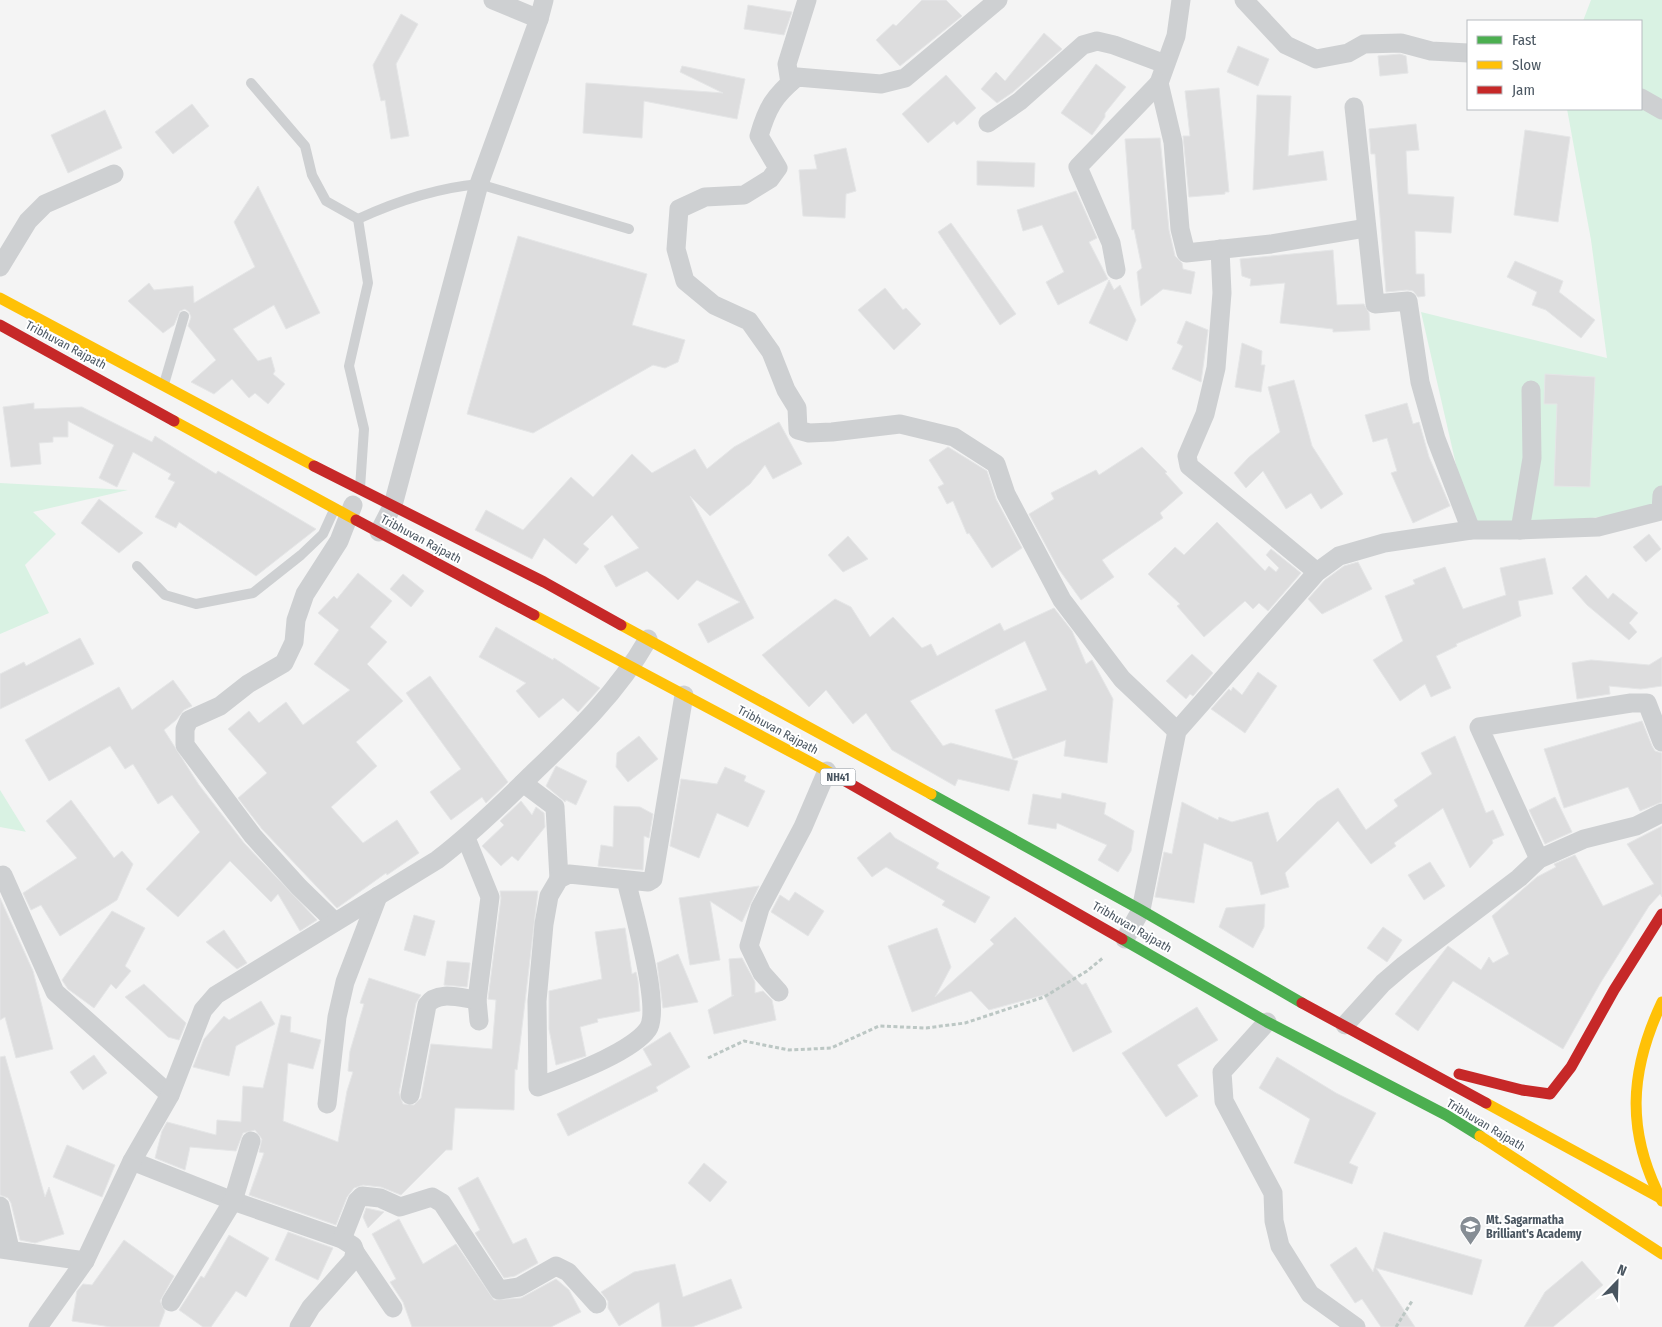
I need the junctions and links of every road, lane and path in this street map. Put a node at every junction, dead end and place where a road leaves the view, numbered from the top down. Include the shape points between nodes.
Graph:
1 (493, 0) edge
2 (544, 0) edge
3 (807, 0) edge
4 (998, 0) edge
5 (1244, 0) edge
6 (1185, 3) edge
7 (540, 19) junction
8 (1467, 53) edge
9 (1165, 64) junction
10 (251, 82) dead end
11 (790, 83) junction
12 (1159, 83) junction
13 (1642, 99) edge
14 (1354, 107) dead end
15 (1662, 110) edge
16 (988, 123) dead end
17 (114, 174) dead end
18 (479, 184) junction
19 (358, 220) junction
20 (1366, 228) junction
21 (629, 229) dead end
22 (1220, 249) junction
23 (0, 267) edge
24 (1116, 270) dead end
25 (0, 298) edge
26 (184, 316) dead end
27 (0, 325) edge
28 (1531, 390) dead end
29 (157, 396) junction
30 (360, 490) junction
31 (1662, 495) edge
32 (393, 505) junction
33 (342, 512) junction
34 (1471, 530) junction
35 (1520, 530) junction
36 (379, 532) junction
37 (137, 566) dead end
38 (1317, 572) junction
39 (648, 639) junction
40 (632, 668) junction
41 (684, 695) junction
42 (1177, 731) junction
43 (1662, 742) edge
44 (827, 771) junction
45 (523, 783) junction
46 (1662, 813) edge
47 (466, 838) junction
48 (1539, 859) junction
49 (3, 875) dead end
50 (559, 880) junction
51 (626, 880) junction
52 (378, 896) junction
53 (1141, 910) junction
54 (1662, 914) edge
55 (335, 922) junction
56 (1125, 939) junction
57 (779, 992) dead end
58 (477, 1000) junction
59 (1662, 1002) edge
60 (479, 1021) dead end
61 (1267, 1022) junction
62 (1345, 1025) junction
63 (1394, 1052) junction
64 (708, 1058) dead end
65 (170, 1095) junction
66 (410, 1095) dead end
67 (327, 1104) dead end
68 (251, 1141) dead end
69 (132, 1161) junction
70 (1662, 1200) edge
71 (233, 1202) junction
72 (0, 1206) edge
73 (342, 1239) junction
74 (5, 1249) edge
75 (355, 1252) junction
76 (1662, 1254) edge
77 (86, 1261) junction
78 (1412, 1301) dead end
79 (171, 1302) dead end
80 (597, 1304) dead end
81 (392, 1308) dead end
82 (38, 1327) edge
83 (298, 1327) edge
84 (1356, 1327) edge
85 (1396, 1327) edge

1 - 7 street
2 - 7 street
3 - 11 street via 787,64
4 - 11 street via 905,78 882,84 797,77
5 - 8 street via 1286,45 1316,59 1348,53 1364,44 1400,43 1431,51
6 - 9 street
7 - 18 street
9 - 12 street
9 - 16 street via 1097,41 1083,46 1020,102
10 - 19 lane via 305,146 312,175 326,201
11 - 42 street via 775,96 764,116 759,136 778,168 770,179 744,196 705,197 679,209 676,249 686,281 714,305 749,321 771,352 797,408 798,430 832,432 900,424 954,436 996,464 1010,502 1062,600 1122,679
12 - 22 street via 1173,142 1180,229 1186,253
12 - 24 street via 1078,167 1111,243
13 - 15 street
14 - 20 street
17 - 23 street via 45,204 28,221
18 - 19 lane via 396,202
18 - 21 lane
18 - 32 street
19 - 30 lane via 368,283 348,366 364,429
20 - 22 street
20 - 34 street via 1375,304 1408,301 1420,382 1436,438
22 - 38 street via 1222,293 1216,368 1205,414 1187,456 1189,466
25 - 29 highway, Tribhuvan Rajpath / NH41
26 - 29 lane
27 - 29 highway, Tribhuvan Rajpath / NH41
28 - 35 street via 1532,458
29 - 30 highway, Tribhuvan Rajpath / NH41
29 - 33 highway, Tribhuvan Rajpath / NH41
30 - 32 highway, Tribhuvan Rajpath / NH41
30 - 33 street
31 - 35 street via 1661,511 1598,527
32 - 36 street
32 - 39 highway, Tribhuvan Rajpath / NH41
33 - 36 highway, Tribhuvan Rajpath / NH41
33 - 37 lane via 301,555 253,593 196,604 165,595
33 - 55 street via 339,540 305,594 296,620 294,642 284,662 220,706 189,720 185,729 185,745 253,836
34 - 35 street
34 - 38 street via 1384,543 1339,556
36 - 40 highway, Tribhuvan Rajpath / NH41
38 - 42 street
39 - 40 street
39 - 53 highway, Tribhuvan Rajpath / NH41
40 - 41 highway, Tribhuvan Rajpath / NH41
40 - 45 street via 583,725
41 - 44 highway, Tribhuvan Rajpath / NH41
41 - 51 street via 653,879 648,882
42 - 53 street
43 - 48 street via 1647,703 1479,727
44 - 56 highway, Tribhuvan Rajpath / NH41
44 - 57 street via 804,826 760,908 749,946 762,973
45 - 47 street
45 - 50 street via 555,807
46 - 48 street via 1636,826 1584,839
47 - 52 street
47 - 58 street via 490,897
48 - 62 street via 1520,878 1383,982
49 - 65 street via 55,992
50 - 51 street via 569,874
50 - 51 street via 550,896 544,924 537,1000 538,1087 587,1067 632,1043 648,1028 652,1018 645,954
52 - 55 street
52 - 67 street via 345,982 337,1017
53 - 56 street
53 - 62 highway, Tribhuvan Rajpath / NH41
54 - 63 highway via 1571,1067 1550,1094 1473,1079
55 - 65 street via 216,994 203,1010
56 - 61 highway, Tribhuvan Rajpath / NH41
56 - 64 path via 1087,971 1044,997 965,1023 926,1028 879,1026 831,1048 789,1050 744,1041
58 - 60 street
58 - 66 street via 438,996 431,999 427,1005
59 - 70 highway via 1650,1026 1636,1095 1644,1164
61 - 76 highway, Tribhuvan Rajpath / NH41 via 1446,1115
61 - 84 street via 1222,1072 1224,1101 1273,1193 1274,1221 1280,1246 1310,1294
62 - 63 highway, Tribhuvan Rajpath / NH41
63 - 70 highway, Tribhuvan Rajpath / NH41
65 - 69 street
68 - 71 street
69 - 71 street
69 - 77 street
71 - 73 street
71 - 79 street
72 - 74 street
73 - 75 street via 353,1246
73 - 80 street via 357,1200 362,1196 380,1198 400,1208 432,1197 442,1203 499,1290 519,1287 556,1266 568,1272
74 - 77 street
75 - 81 street
75 - 83 street via 353,1260 311,1307
77 - 82 street
78 - 85 path

